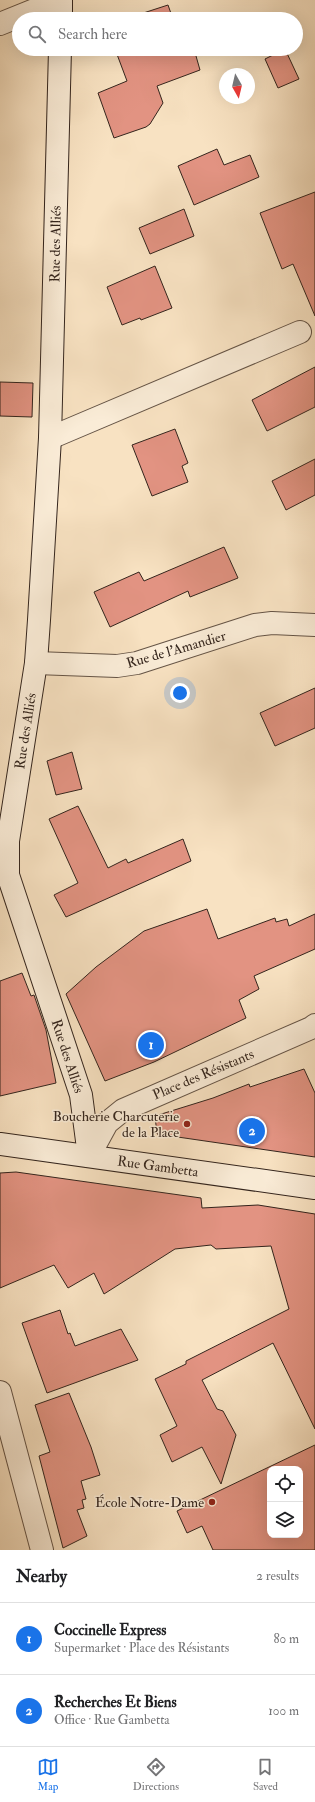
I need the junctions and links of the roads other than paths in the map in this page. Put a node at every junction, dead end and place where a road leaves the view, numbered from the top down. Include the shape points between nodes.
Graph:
1 (60, 0) edge
2 (30, 12) edge
3 (61, 12) edge
4 (12, 19) edge
5 (0, 24) edge
6 (60, 56) edge
7 (300, 332) dead end
8 (50, 438) junction
9 (315, 625) edge
10 (36, 663) junction
11 (315, 1024) edge
12 (0, 1144) edge
13 (89, 1156) junction
14 (315, 1188) edge
15 (0, 1392) edge
16 (7, 1452) edge
17 (42, 1550) edge

1 - 2 street
1 - 3 street
4 - 5 street
6 - 8 street, Rue des Alliés
7 - 8 street
8 - 10 street, Rue des Alliés
9 - 10 street, Rue de l'Amandier via 255,625 137,663 117,666
10 - 13 street, Rue des Alliés via 8,840 8,875 81,1095
11 - 13 street, Place des Résistants via 311,1028 123,1110 107,1124
12 - 13 street, Rue Gambetta
13 - 14 street, Rue Gambetta
15 - 16 street
16 - 17 street

